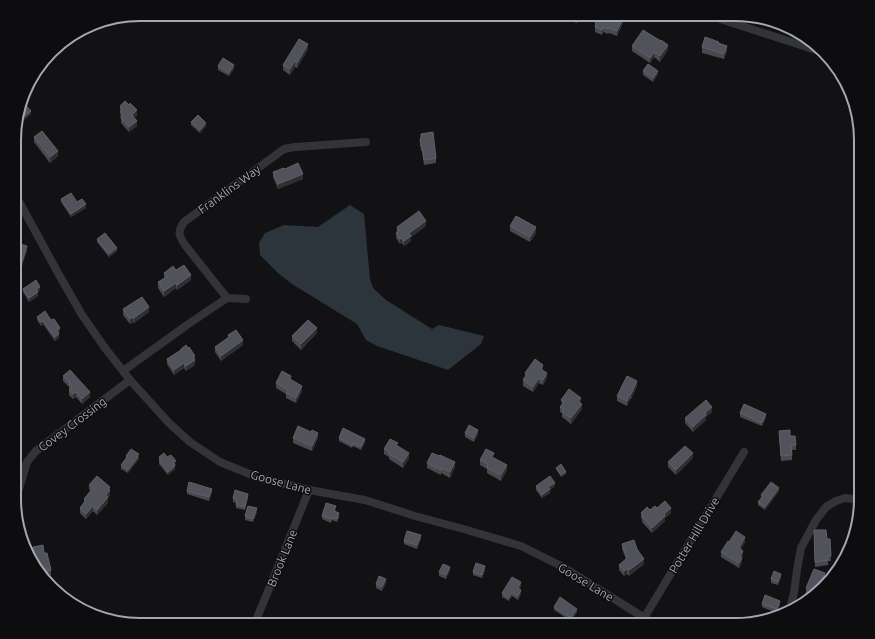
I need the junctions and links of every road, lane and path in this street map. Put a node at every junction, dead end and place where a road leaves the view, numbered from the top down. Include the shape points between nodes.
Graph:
1 (728, 21) edge
2 (809, 48) edge
3 (366, 142) dead end
4 (21, 205) edge
5 (227, 298) junction
6 (246, 300) dead end
7 (122, 371) junction
8 (130, 380) junction
9 (744, 452) dead end
10 (21, 483) edge
11 (309, 490) junction
12 (854, 499) edge
13 (791, 604) edge
14 (257, 618) edge
15 (644, 618) joint

1 - 2 street
3 - 5 street, Franklins Way via 284,149 184,222 179,236
4 - 7 street, Goose Lane via 82,315
5 - 6 street
5 - 7 street
7 - 8 street, Goose Lane
8 - 10 street, Covey Crossing via 36,451 28,462
8 - 11 street, Goose Lane via 190,442 220,462 257,477
9 - 15 street, Potter Hill Drive
11 - 14 street, Brook Lane
11 - 15 street, Goose Lane via 365,500 521,546 562,567
12 - 13 street via 845,498 836,501 826,507 816,520 802,548

